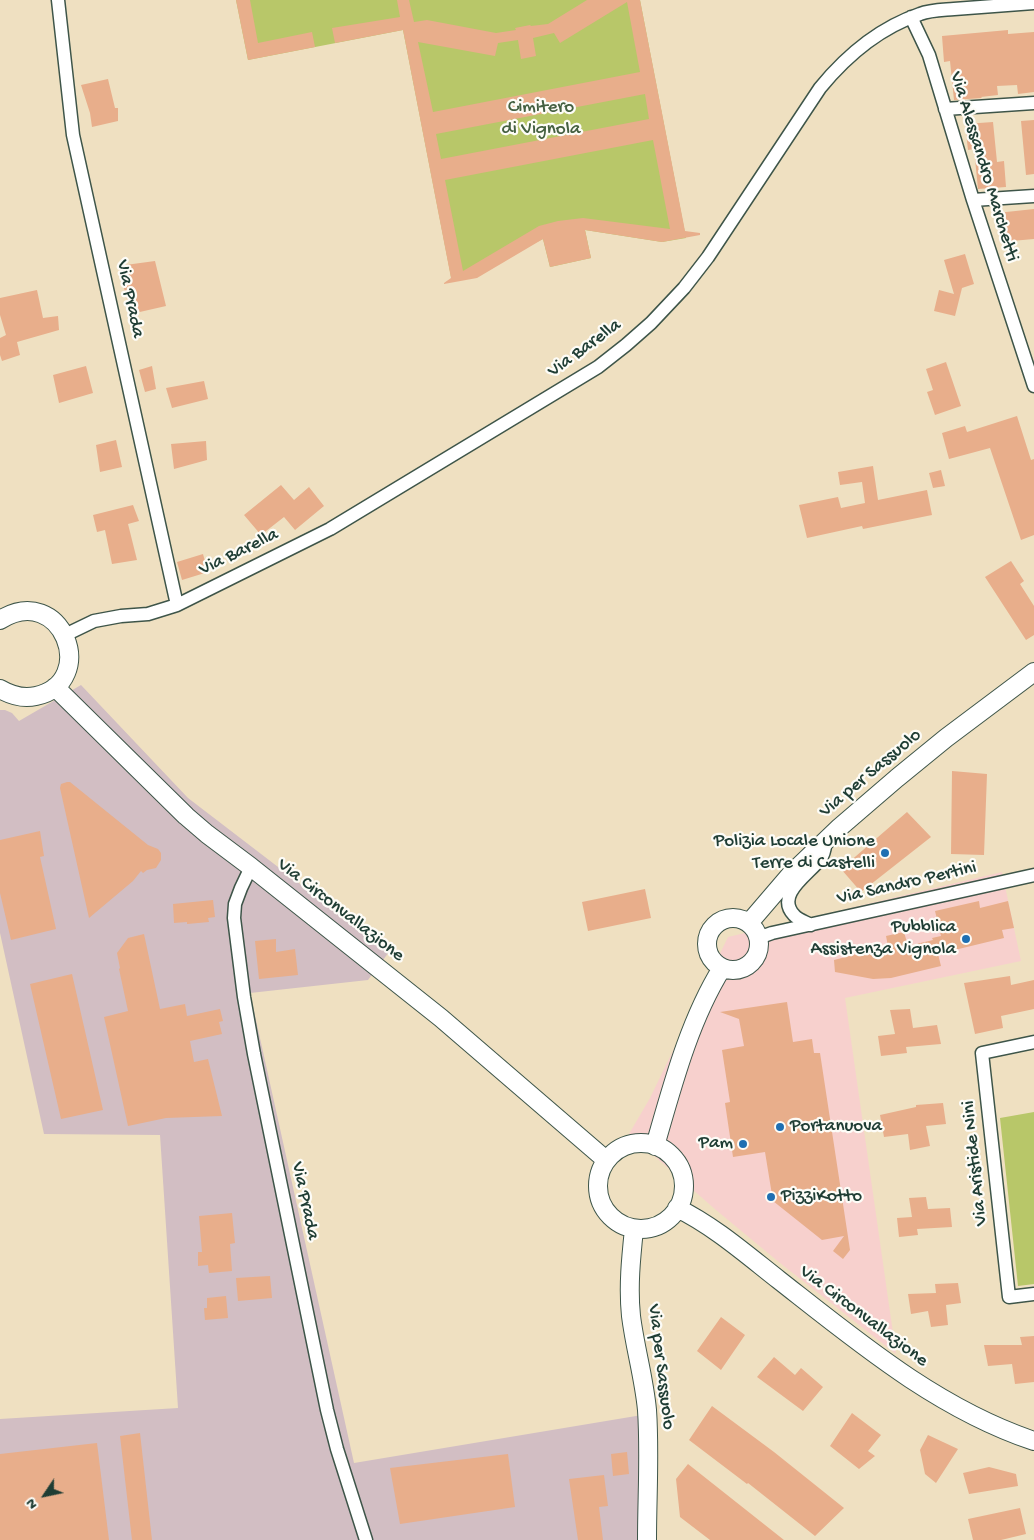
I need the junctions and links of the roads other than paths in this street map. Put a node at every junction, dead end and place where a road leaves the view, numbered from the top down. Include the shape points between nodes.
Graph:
1 (58, 0) edge
2 (1034, 4) edge
3 (912, 17) junction
4 (1034, 103) edge
5 (945, 108) junction
6 (1034, 196) edge
7 (973, 200) junction
8 (1034, 386) edge
9 (177, 604) junction
10 (0, 620) edge
11 (65, 636) junction
12 (1034, 672) edge
13 (55, 687) junction
14 (0, 689) edge
15 (826, 840) junction
16 (251, 867) junction
17 (1034, 875) edge
18 (749, 923) junction
19 (812, 925) junction
20 (758, 938) junction
21 (722, 968) junction
22 (1034, 1042) edge
23 (655, 1146) junction
24 (606, 1160) junction
25 (677, 1208) junction
26 (634, 1229) junction
27 (1034, 1294) edge
28 (1034, 1441) edge
29 (366, 1540) edge
30 (647, 1540) edge

1 - 9 street, Via Prada via 73,136
2 - 3 street, Via Barella via 950,9
3 - 5 street, Via Alessandro Marchetti
3 - 9 street, Via Barella via 867,41 829,77 708,257 684,288 626,345 598,367 330,529
4 - 5 street
5 - 7 street, Via Alessandro Marchetti
6 - 7 street
7 - 8 street, Via Alessandro Marchetti
9 - 11 street, Via Barella via 148,614 94,621
10 - 11 main road via 21,611 34,612 58,625
11 - 13 main road via 69,646 68,663
12 - 15 main road, Via per Sassuolo via 897,778
13 - 14 main road via 43,695 29,698 7,694
13 - 16 main road, Via Circonvallazione via 186,816
15 - 18 main road, Via per Sassuolo via 791,874
15 - 19 street via 822,858 796,883 789,898 794,915
16 - 24 main road, Via Circonvallazione via 441,1018
16 - 29 street, Via Prada via 235,904 234,918 244,997 327,1410
17 - 19 street, Via Sandro Pertini
18 - 20 main road
18 - 21 main road via 728,918 710,931 706,945 708,952
19 - 20 street, Via Sandro Pertini
20 - 21 main road via 758,953 748,966 736,970
21 - 23 main road via 708,992 686,1049
22 - 27 street, Via Aristide Nini via 982,1053 1009,1297
23 - 24 main road via 634,1144 618,1150
23 - 25 main road via 675,1161 681,1172 684,1184
24 - 26 main road via 597,1184 599,1196 611,1218
25 - 26 main road via 659,1225
25 - 28 main road, Via Circonvallazione via 730,1242 845,1332 922,1387 976,1417
26 - 30 main road, Via per Sassuolo via 629,1297 647,1411

